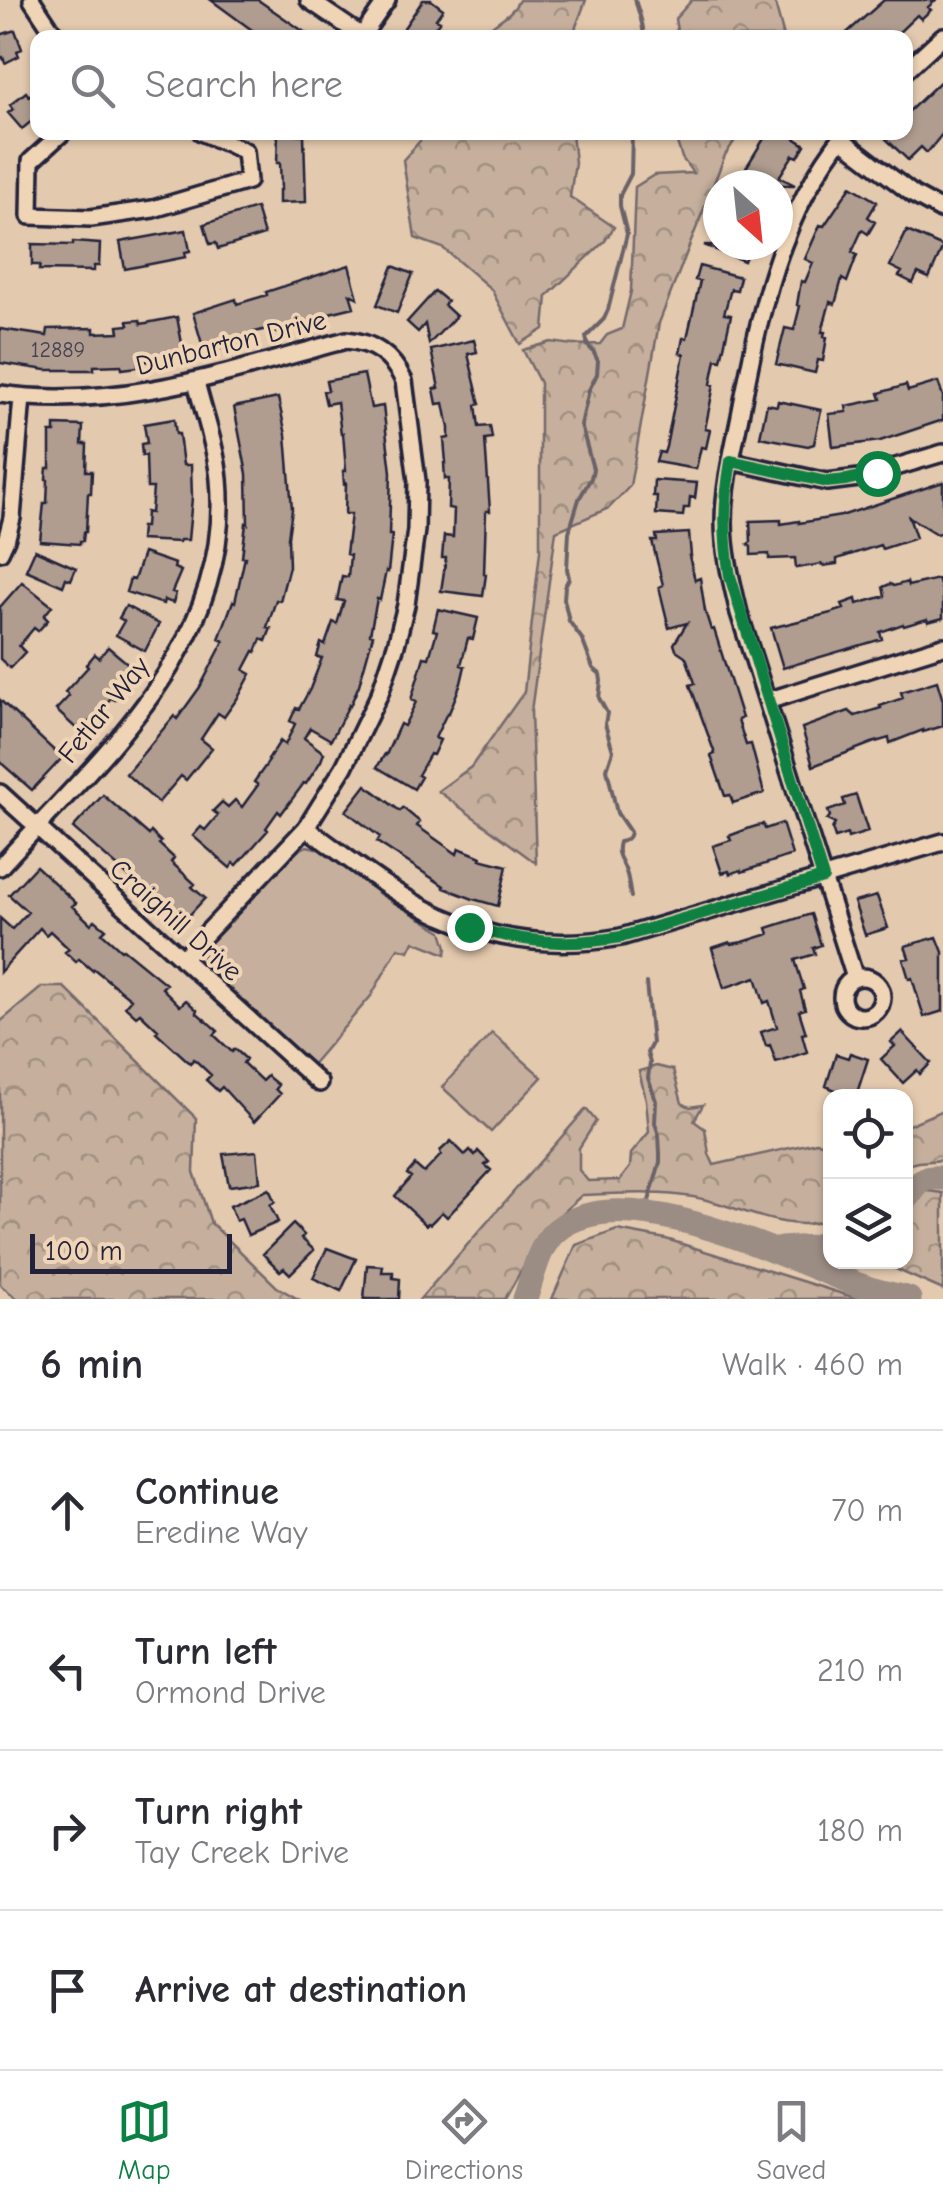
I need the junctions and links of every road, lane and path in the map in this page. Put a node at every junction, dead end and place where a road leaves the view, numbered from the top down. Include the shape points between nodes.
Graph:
1 (32, 0) edge
2 (309, 0) edge
3 (387, 0) edge
4 (52, 30) edge
5 (353, 30) edge
6 (366, 30) edge
7 (943, 36) edge
8 (913, 64) edge
9 (54, 140) edge
10 (220, 140) edge
11 (841, 140) edge
12 (849, 140) edge
13 (943, 212) edge
14 (196, 382) junction
15 (0, 394) edge
16 (22, 397) junction
17 (943, 452) edge
18 (731, 461) junction
19 (0, 552) edge
20 (943, 646) edge
21 (767, 701) junction
22 (0, 793) edge
23 (36, 827) junction
24 (306, 828) junction
25 (943, 842) edge
26 (0, 866) edge
27 (823, 878) junction
28 (182, 960) junction
29 (855, 978) dead end
30 (319, 1084) dead end

1 - 4 street
2 - 5 street
3 - 6 street
7 - 8 street
9 - 10 street via 31,162 30,216 92,218 153,209 248,180 245,151
11 - 18 street via 782,243
12 - 13 street
14 - 16 street, Dunbarton Drive via 107,396
14 - 23 street, Fetlar Way via 216,458 220,508 195,621 144,708
14 - 24 street, Dunbarton Drive via 346,340 382,351 406,386 418,481 406,605 363,731
15 - 16 street, Dunbarton Drive
16 - 19 street via 12,518
17 - 18 street via 827,482
18 - 21 street via 724,504 730,576
20 - 21 street
21 - 27 street
22 - 23 street, Craighill Drive
23 - 26 street, Fetlar Way
23 - 28 street, Craighill Drive
24 - 27 street via 440,916 556,944 621,937
24 - 28 street, Dunbarton Drive
25 - 27 street
27 - 29 street
28 - 30 street, Craighill Drive

